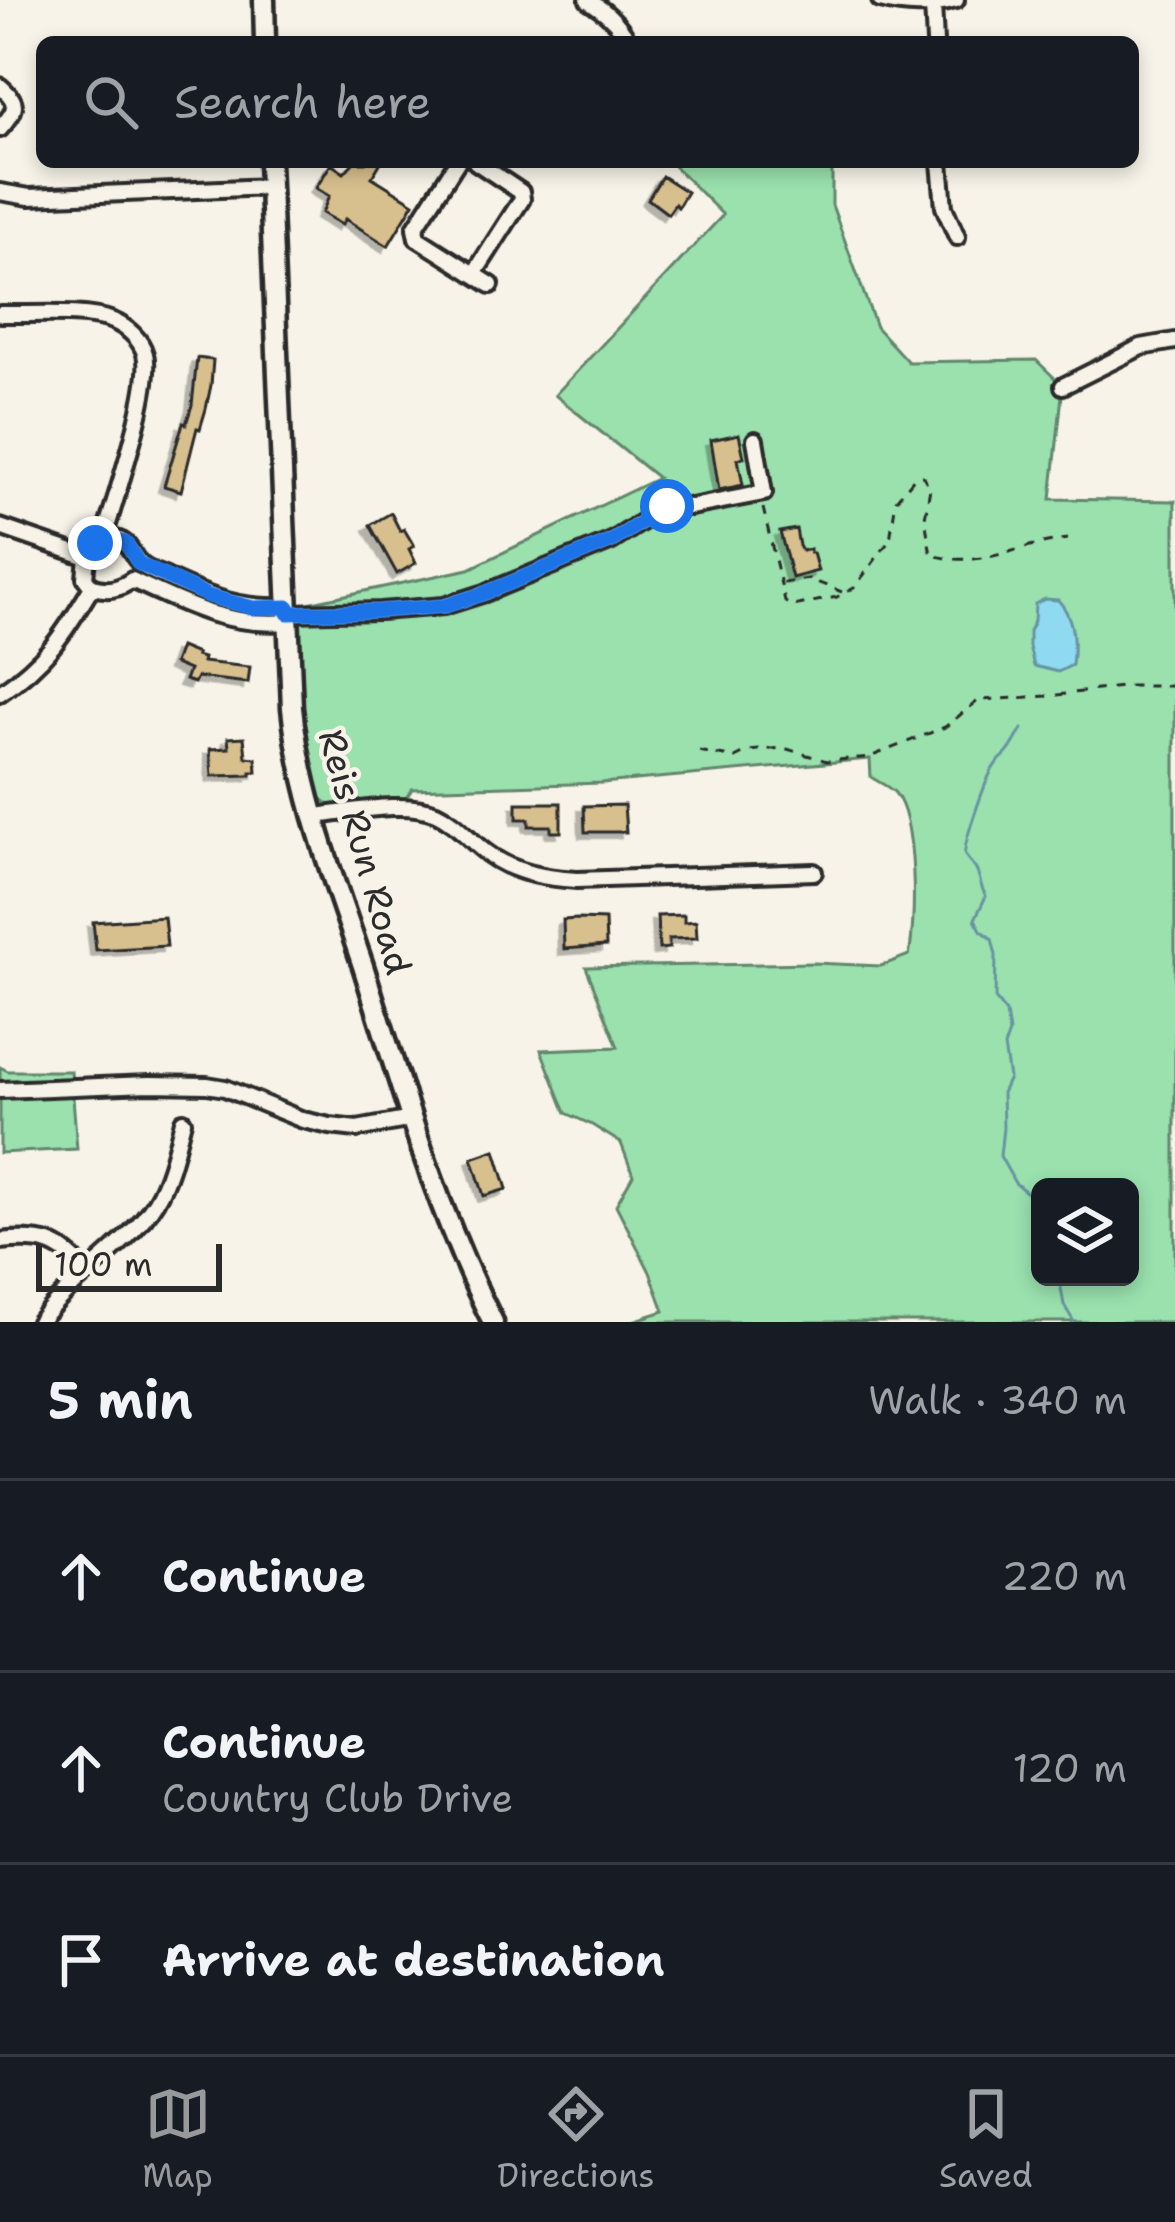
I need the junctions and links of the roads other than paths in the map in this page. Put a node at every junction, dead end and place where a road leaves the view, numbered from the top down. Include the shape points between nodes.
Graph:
1 (264, 0) edge
2 (587, 0) edge
3 (880, 0) edge
4 (956, 0) edge
5 (933, 5) junction
6 (266, 36) edge
7 (626, 36) edge
8 (935, 36) edge
9 (0, 86) edge
10 (0, 129) edge
11 (268, 168) edge
12 (453, 168) edge
13 (485, 168) edge
14 (941, 168) edge
15 (269, 187) junction
16 (0, 192) edge
17 (957, 237) dead end
18 (474, 274) junction
19 (491, 285) dead end
20 (0, 314) edge
21 (1175, 341) edge
22 (1063, 386) dead end
23 (755, 440) dead end
24 (0, 527) edge
25 (104, 538) junction
26 (87, 557) junction
27 (139, 564) junction
28 (132, 580) junction
29 (92, 587) junction
30 (288, 614) junction
31 (0, 693) edge
32 (314, 816) junction
33 (814, 872) dead end
34 (0, 1090) edge
35 (412, 1119) junction
36 (183, 1121) dead end
37 (0, 1241) edge
38 (86, 1272) junction
39 (39, 1322) edge
40 (493, 1322) edge

1 - 6 main road
2 - 7 street
3 - 5 street
4 - 5 street
5 - 8 street
9 - 10 street via 15,105
11 - 15 main road, Reis Run Road
12 - 18 street via 415,228 417,238
13 - 18 street via 522,199
14 - 17 street
15 - 16 street
15 - 30 main road, Reis Run Road
18 - 19 street
20 - 25 street via 97,316 129,331 146,355 145,391
21 - 22 street via 1141,347
23 - 30 street via 764,494 667,506 612,541 445,606
24 - 26 street
25 - 26 street
25 - 27 street via 126,543
26 - 29 street
27 - 28 street
27 - 30 street via 223,601
28 - 29 street via 110,590
28 - 30 street via 233,621
29 - 31 street via 47,655
30 - 32 main road, Reis Run Road via 295,735
32 - 33 street via 406,806 434,812 487,854 556,879
32 - 35 main road, Reis Run Road
34 - 35 street via 207,1085 330,1126
35 - 40 main road, Reis Run Road
36 - 38 street via 150,1210
37 - 38 street via 50,1242
38 - 39 street

